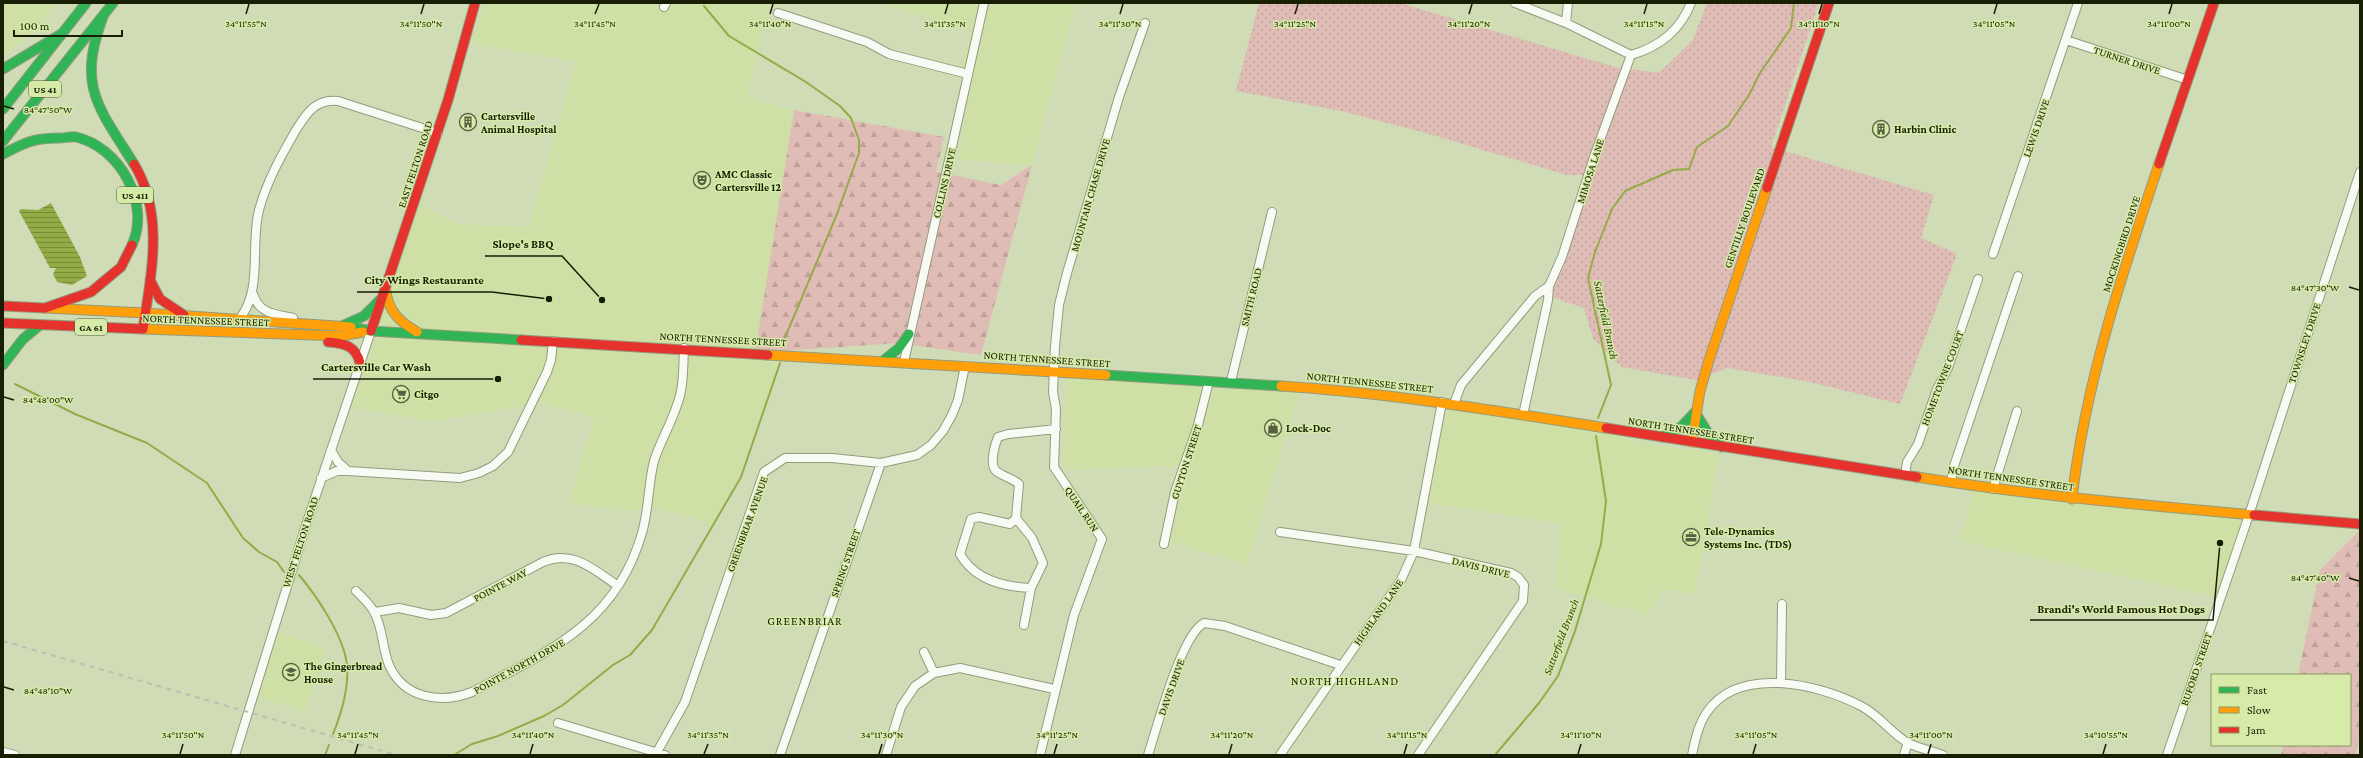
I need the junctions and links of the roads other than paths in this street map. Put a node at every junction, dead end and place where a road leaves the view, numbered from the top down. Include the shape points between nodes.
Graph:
1 (86, 3) edge
2 (103, 3) edge
3 (113, 3) edge
4 (475, 3) edge
5 (984, 3) edge
6 (1515, 3) edge
7 (1568, 3) edge
8 (1691, 3) edge
9 (1829, 3) edge
10 (2078, 3) edge
11 (2214, 3) edge
12 (778, 13) dead end
13 (104, 14) junction
14 (1145, 23) dead end
15 (1566, 23) junction
16 (63, 33) junction
17 (86, 36) junction
18 (2066, 40) junction
19 (1631, 55) junction
20 (3, 69) edge
21 (968, 74) junction
22 (2188, 80) junction
23 (3, 109) edge
24 (438, 133) junction
25 (3, 141) edge
26 (3, 154) edge
27 (2360, 172) edge
28 (1272, 212) dead end
29 (1992, 254) dead end
30 (2018, 276) dead end
31 (150, 279) junction
32 (1978, 279) dead end
33 (1549, 286) junction
34 (385, 292) junction
35 (253, 294) junction
36 (3, 306) edge
37 (44, 308) junction
38 (145, 313) junction
39 (184, 315) junction
40 (240, 318) junction
41 (3, 323) edge
42 (313, 323) junction
43 (40, 325) junction
44 (342, 325) junction
45 (143, 329) junction
46 (371, 331) junction
47 (248, 334) junction
48 (420, 334) junction
49 (909, 334) junction
50 (553, 341) junction
51 (684, 348) junction
52 (883, 361) junction
53 (904, 362) junction
54 (360, 363) junction
55 (3, 366) edge
56 (965, 366) junction
57 (1053, 371) junction
58 (1209, 381) junction
59 (1231, 382) junction
60 (1442, 402) junction
61 (1454, 404) junction
62 (2017, 411) dead end
63 (1696, 412) junction
64 (1523, 415) junction
65 (1056, 429) junction
66 (1662, 437) junction
67 (1692, 442) junction
68 (1722, 447) junction
69 (331, 450) junction
70 (881, 463) junction
71 (348, 471) junction
72 (1905, 475) junction
73 (321, 478) junction
74 (1951, 482) junction
75 (1993, 489) junction
76 (2072, 499) junction
77 (2249, 515) junction
78 (1016, 518) junction
79 (2360, 524) edge
80 (1280, 532) dead end
81 (1164, 544) dead end
82 (1414, 551) junction
83 (618, 586) junction
84 (1031, 588) junction
85 (356, 591) dead end
86 (1782, 604) dead end
87 (375, 612) junction
88 (1024, 625) dead end
89 (924, 652) dead end
90 (1340, 665) junction
91 (934, 673) junction
92 (1781, 684) junction
93 (1054, 689) junction
94 (558, 723) dead end
95 (1908, 742) junction
96 (3, 752) edge
97 (657, 752) junction
98 (15, 755) edge
99 (235, 755) edge
100 (665, 755) edge
101 (780, 755) edge
102 (886, 755) edge
103 (1040, 755) edge
104 (1148, 755) edge
105 (1280, 755) edge
106 (1418, 755) edge
107 (1692, 755) edge
108 (1904, 755) edge
109 (1943, 755) edge
110 (2167, 755) edge

1 - 16 main road, US 41
2 - 17 main road
3 - 13 main road, US 41
4 - 24 main road, EAST FELTON ROAD
5 - 21 street, COLLINS DRIVE
6 - 15 street
7 - 15 street
8 - 19 street via 1677,29 1654,46
9 - 63 main road, GENTILLY BOULEVARD via 1711,354
10 - 18 street, LEWIS DRIVE
11 - 22 main road, MOCKINGBIRD DRIVE
12 - 21 street via 867,42 889,54
13 - 17 main road, US 41
13 - 31 main road via 91,48 89,72 98,104 137,168 149,198 152,227
14 - 57 street, MOUNTAIN CHASE DRIVE via 1119,97 1067,274 1059,305
15 - 19 street
16 - 20 main road
16 - 23 main road, US 41
17 - 25 main road, US 41
18 - 22 street, TURNER DRIVE
18 - 29 street, LEWIS DRIVE
19 - 33 street, MIMOSA LANE via 1595,154 1562,257
21 - 49 street, COLLINS DRIVE
22 - 76 main road, MOCKINGBIRD DRIVE via 2105,335 2086,416
24 - 34 main road, EAST FELTON ROAD
24 - 35 street via 338,101 324,102 310,110 278,162 264,194 256,225
26 - 37 main road, US 411 via 40,138 63,137 80,140 99,148 116,161 130,182 136,199 139,219 136,240 129,258 119,272 90,294
27 - 77 street, TOWNSLEY DRIVE
28 - 59 street, SMITH ROAD
30 - 74 street via 1953,469
31 - 38 main road
31 - 39 main road via 160,299
32 - 72 street, HOMETOWNE COURT via 1948,368 1936,389 1918,444 1907,462
33 - 61 street, MIMOSA LANE via 1535,296 1461,385
33 - 64 street, MIMOSA LANE
34 - 44 main road via 364,316
34 - 46 main road, EAST FELTON ROAD
34 - 48 main road via 394,316
35 - 40 street
35 - 42 street via 258,306 266,312
36 - 37 main road, US 411
37 - 38 main road, GA 61
38 - 39 main road, NORTH TENNESSEE STREET / GA 61
38 - 45 main road
39 - 40 main road, NORTH TENNESSEE STREET / GA 61
40 - 42 main road, NORTH TENNESSEE STREET / GA 61
41 - 43 main road, GA 61
42 - 44 main road, NORTH TENNESSEE STREET / GA 61
43 - 45 main road, NORTH TENNESSEE STREET / GA 61
43 - 55 main road via 23,338
44 - 46 main road, NORTH TENNESSEE STREET / GA 61
45 - 47 main road, NORTH TENNESSEE STREET / GA 61
46 - 47 main road, NORTH TENNESSEE STREET / GA 61 via 341,336
46 - 48 main road, NORTH TENNESSEE STREET / GA 61
46 - 54 street, WEST FELTON ROAD
47 - 54 main road via 282,340 346,344 354,349
48 - 50 main road, NORTH TENNESSEE STREET / GA 61
49 - 52 main road via 904,343
49 - 53 street, COLLINS DRIVE
50 - 51 main road, NORTH TENNESSEE STREET / GA 61
50 - 71 street via 552,360 547,372 508,452 493,466 460,478
51 - 52 main road, NORTH TENNESSEE STREET / GA 61
51 - 83 street, POINTE NORTH DRIVE via 681,392 654,461 649,506 642,534 632,561
52 - 53 main road, NORTH TENNESSEE STREET / GA 61
53 - 56 main road, NORTH TENNESSEE STREET / GA 61
54 - 69 street, WEST FELTON ROAD
56 - 57 main road, NORTH TENNESSEE STREET / GA 61
56 - 70 street, GREENBRIAR AVENUE via 958,400 943,431 917,454
57 - 58 main road, NORTH TENNESSEE STREET / GA 61
57 - 65 street, QUAIL RUN
58 - 59 main road, NORTH TENNESSEE STREET / GA 61
58 - 81 street, GUYTON STREET via 1198,425 1175,492
59 - 60 main road, NORTH TENNESSEE STREET / GA 61 via 1332,389
60 - 61 main road, NORTH TENNESSEE STREET / GA 61
60 - 82 street, HIGHLAND LANE
61 - 64 main road, NORTH TENNESSEE STREET / GA 61
62 - 75 street
63 - 66 main road via 1681,427
63 - 67 main road, GENTILLY BOULEVARD
63 - 68 main road via 1708,433
64 - 66 main road, NORTH TENNESSEE STREET / GA 61
65 - 78 street via 998,437 995,445 996,471 1019,484
65 - 93 street, QUAIL RUN via 1054,467 1102,539 1074,615
66 - 67 main road, NORTH TENNESSEE STREET / GA 61
67 - 68 main road, NORTH TENNESSEE STREET / GA 61
68 - 72 main road, NORTH TENNESSEE STREET / GA 61
69 - 71 street via 338,462
69 - 73 street, WEST FELTON ROAD
70 - 97 street, GREENBRIAR AVENUE via 832,458 785,458 764,472 684,702
70 - 101 street, SPRING STREET
71 - 73 street via 337,471
72 - 74 main road, NORTH TENNESSEE STREET / GA 61
73 - 99 street, WEST FELTON ROAD
74 - 75 main road, NORTH TENNESSEE STREET / GA 61
75 - 76 main road, NORTH TENNESSEE STREET / GA 61
76 - 77 main road, NORTH TENNESSEE STREET / GA 61
77 - 79 main road, NORTH TENNESSEE STREET / GA 61
77 - 110 street, BUFORD STREET
78 - 84 street via 1032,538 1043,563
78 - 84 street via 1010,524 979,516 971,519 960,554 975,572 992,581
80 - 82 street, DAVIS DRIVE
82 - 90 street, HIGHLAND LANE via 1402,580
82 - 106 street, DAVIS DRIVE via 1511,573 1524,585 1523,601
83 - 87 street, POINTE WAY via 577,560 560,557 543,562 446,612 431,615 399,608
83 - 87 street, POINTE NORTH DRIVE via 593,617 566,641 457,698 428,698 402,684 389,664
84 - 88 street
85 - 87 street, POINTE NORTH DRIVE
86 - 92 street
89 - 91 street
90 - 104 street, DAVIS DRIVE via 1225,626 1204,623 1195,631 1176,669
90 - 105 street, HIGHLAND LANE
91 - 93 street via 960,668
91 - 102 street via 915,686 901,707
92 - 95 street via 1828,692 1861,706 1880,718
92 - 107 street via 1750,684 1735,689 1718,702 1707,712 1696,736
93 - 103 street, QUAIL RUN
94 - 97 street
95 - 108 street
95 - 109 street
96 - 98 street
97 - 100 street

